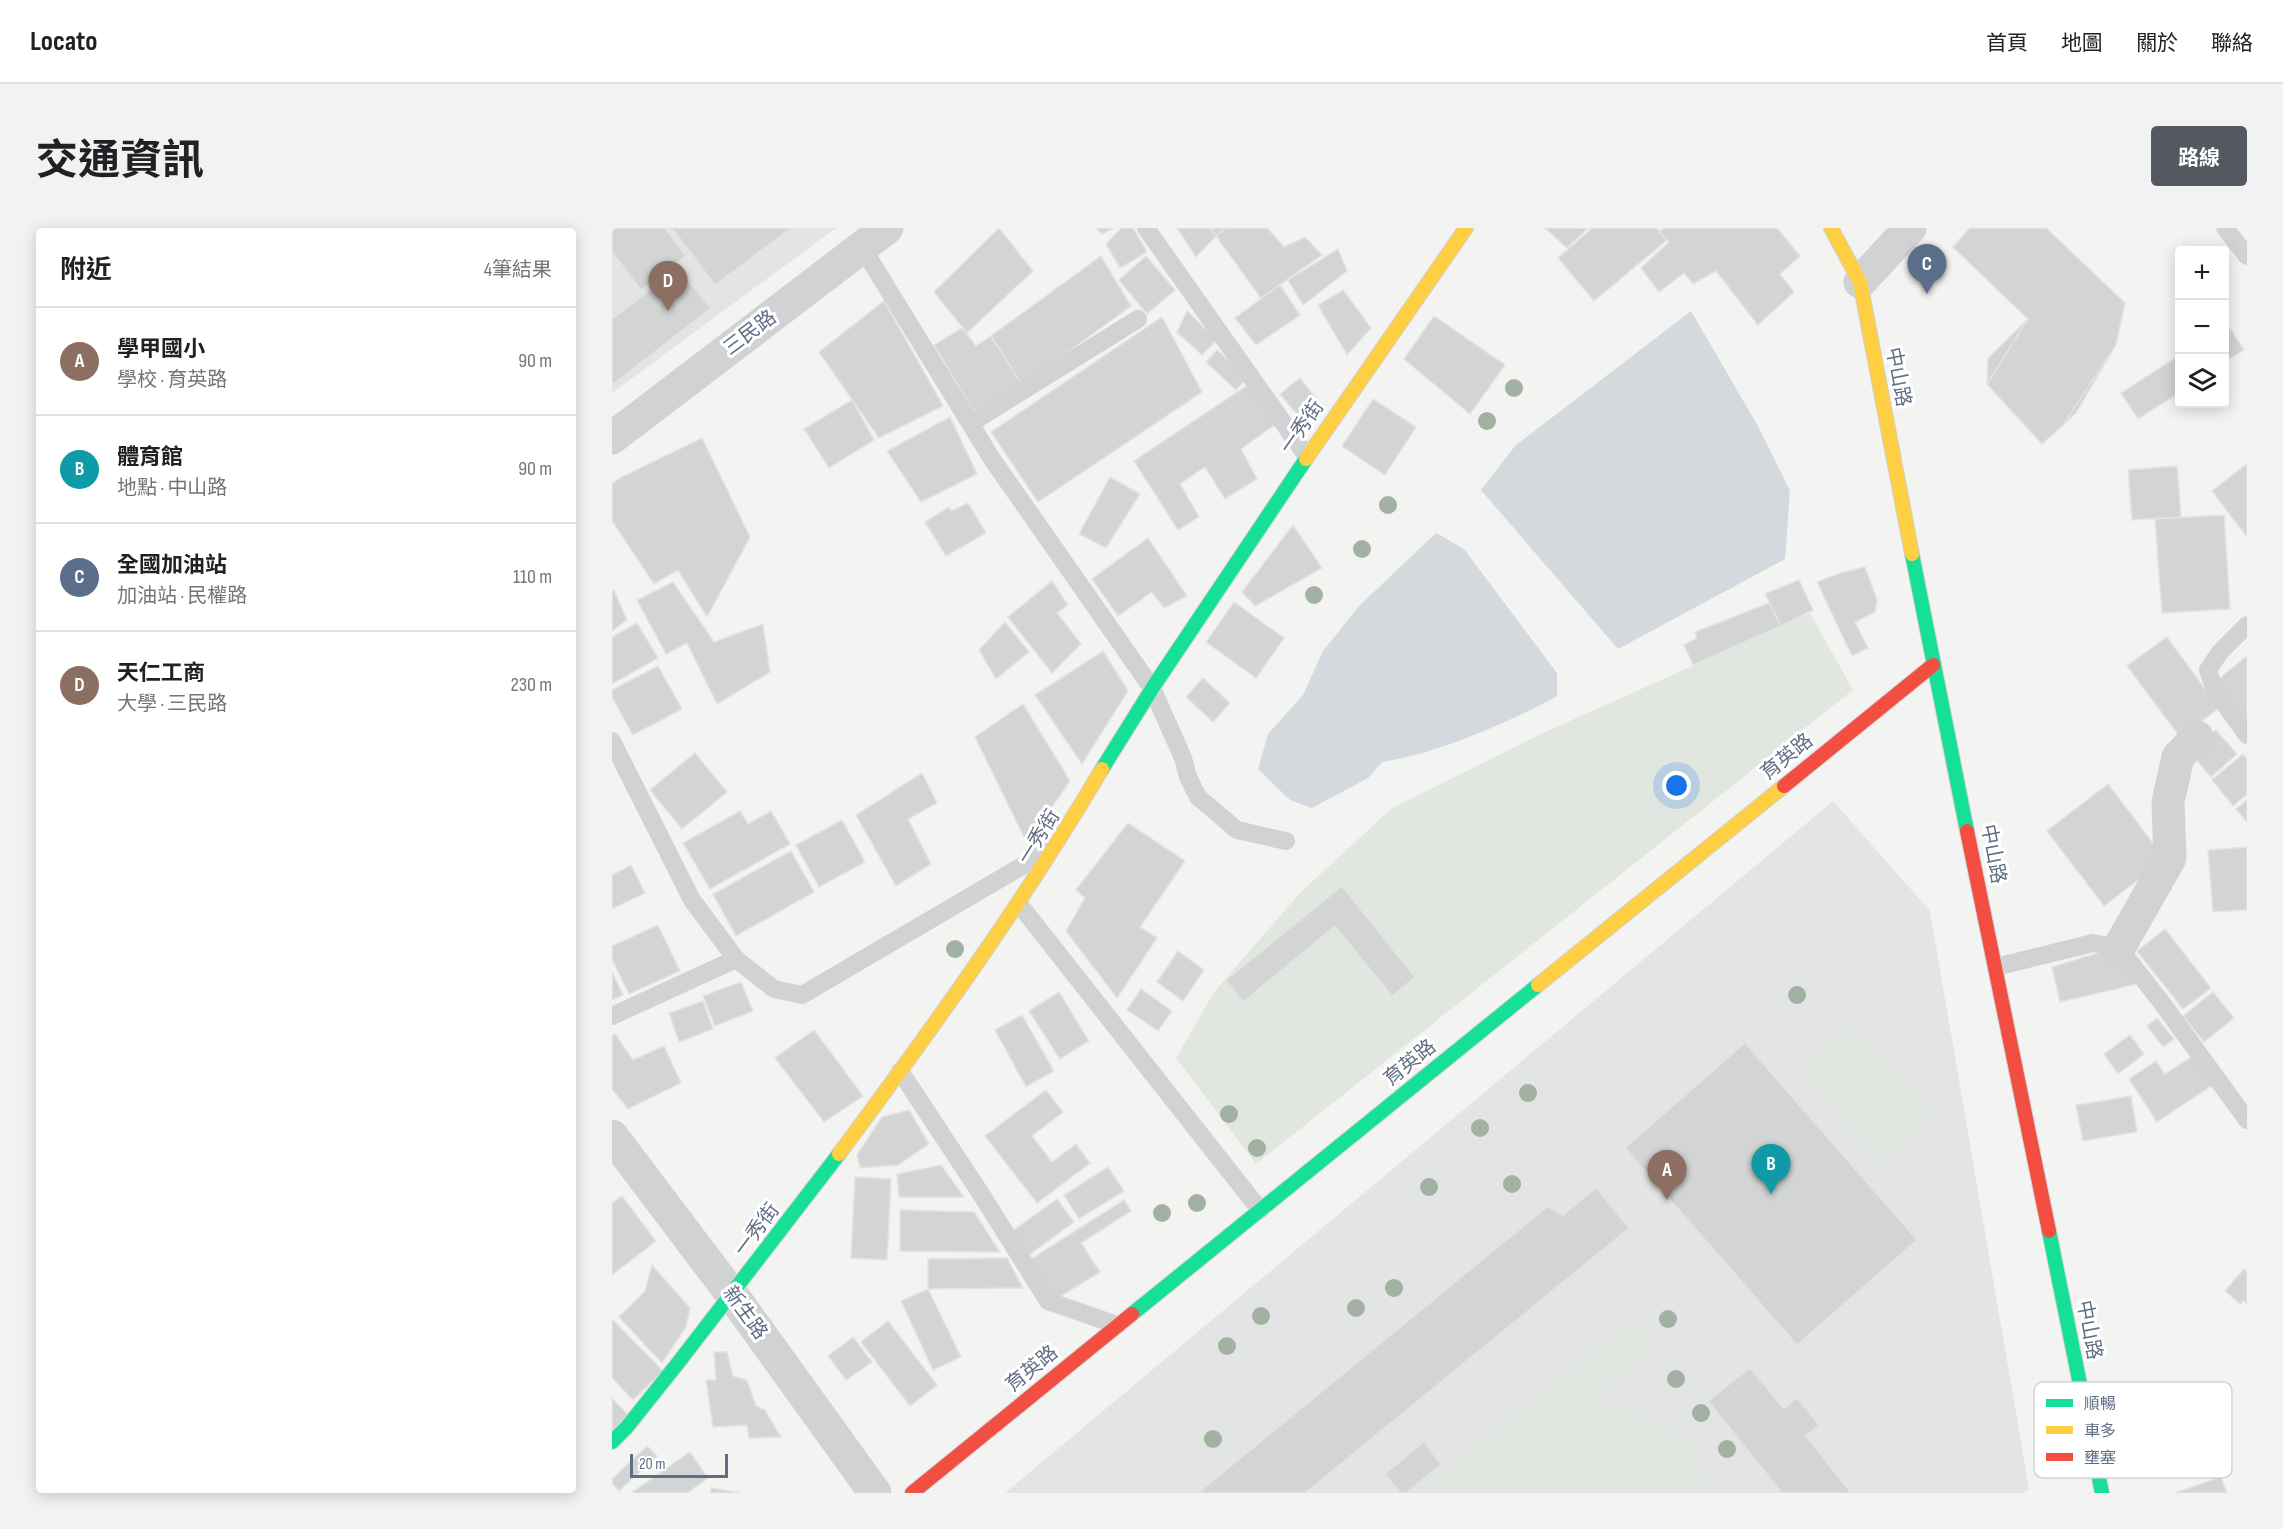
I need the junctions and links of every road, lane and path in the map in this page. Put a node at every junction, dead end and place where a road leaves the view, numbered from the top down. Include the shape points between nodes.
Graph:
1 (1146, 228) edge
2 (1466, 228) edge
3 (1831, 228) edge
4 (1910, 228) edge
5 (2225, 228) edge
6 (874, 238) edge
7 (2247, 256) edge
8 (1860, 282) junction
9 (1138, 319) dead end
10 (971, 423) junction
11 (612, 438) edge
12 (1306, 455) junction
13 (2247, 625) edge
14 (1933, 665) junction
15 (1152, 688) junction
16 (2247, 735) edge
17 (2197, 737) dead end
18 (612, 741) edge
19 (1286, 841) dead end
20 (1058, 845) junction
21 (1019, 904) junction
22 (2117, 951) junction
23 (736, 959) junction
24 (1996, 967) junction
25 (612, 1016) edge
26 (900, 1071) junction
27 (2247, 1120) edge
28 (612, 1136) edge
29 (1260, 1210) junction
30 (733, 1296) junction
31 (1117, 1325) junction
32 (2080, 1382) edge
33 (612, 1442) edge
34 (2099, 1478) edge
35 (875, 1493) edge
36 (912, 1493) edge
37 (2102, 1493) edge

1 - 12 lane
2 - 12 street, 一秀街
3 - 8 street, 中山路
4 - 8 street
5 - 7 lane
6 - 10 lane
6 - 11 street, 三民路
8 - 14 street, 中山路
9 - 10 lane
10 - 15 lane
12 - 15 street, 一秀街
13 - 16 lane via 2208,670 2215,691
14 - 24 street, 中山路
14 - 29 street, 育英路
15 - 19 lane via 1198,797 1237,830
15 - 20 street, 一秀街
17 - 22 street via 2178,757 2168,802 2170,858
18 - 23 lane via 692,900
20 - 21 street, 一秀街
20 - 23 lane via 802,995 774,989
21 - 26 street, 一秀街
21 - 29 lane
22 - 24 lane via 2093,943
22 - 27 lane via 2162,1003
23 - 25 lane
24 - 32 street, 中山路
26 - 30 street, 一秀街
26 - 31 lane via 1047,1300
28 - 30 street, 新生路
29 - 31 street, 育英路
30 - 33 street, 一秀街
30 - 35 street, 新生路
31 - 36 street, 育英路
34 - 37 street, 中山路

